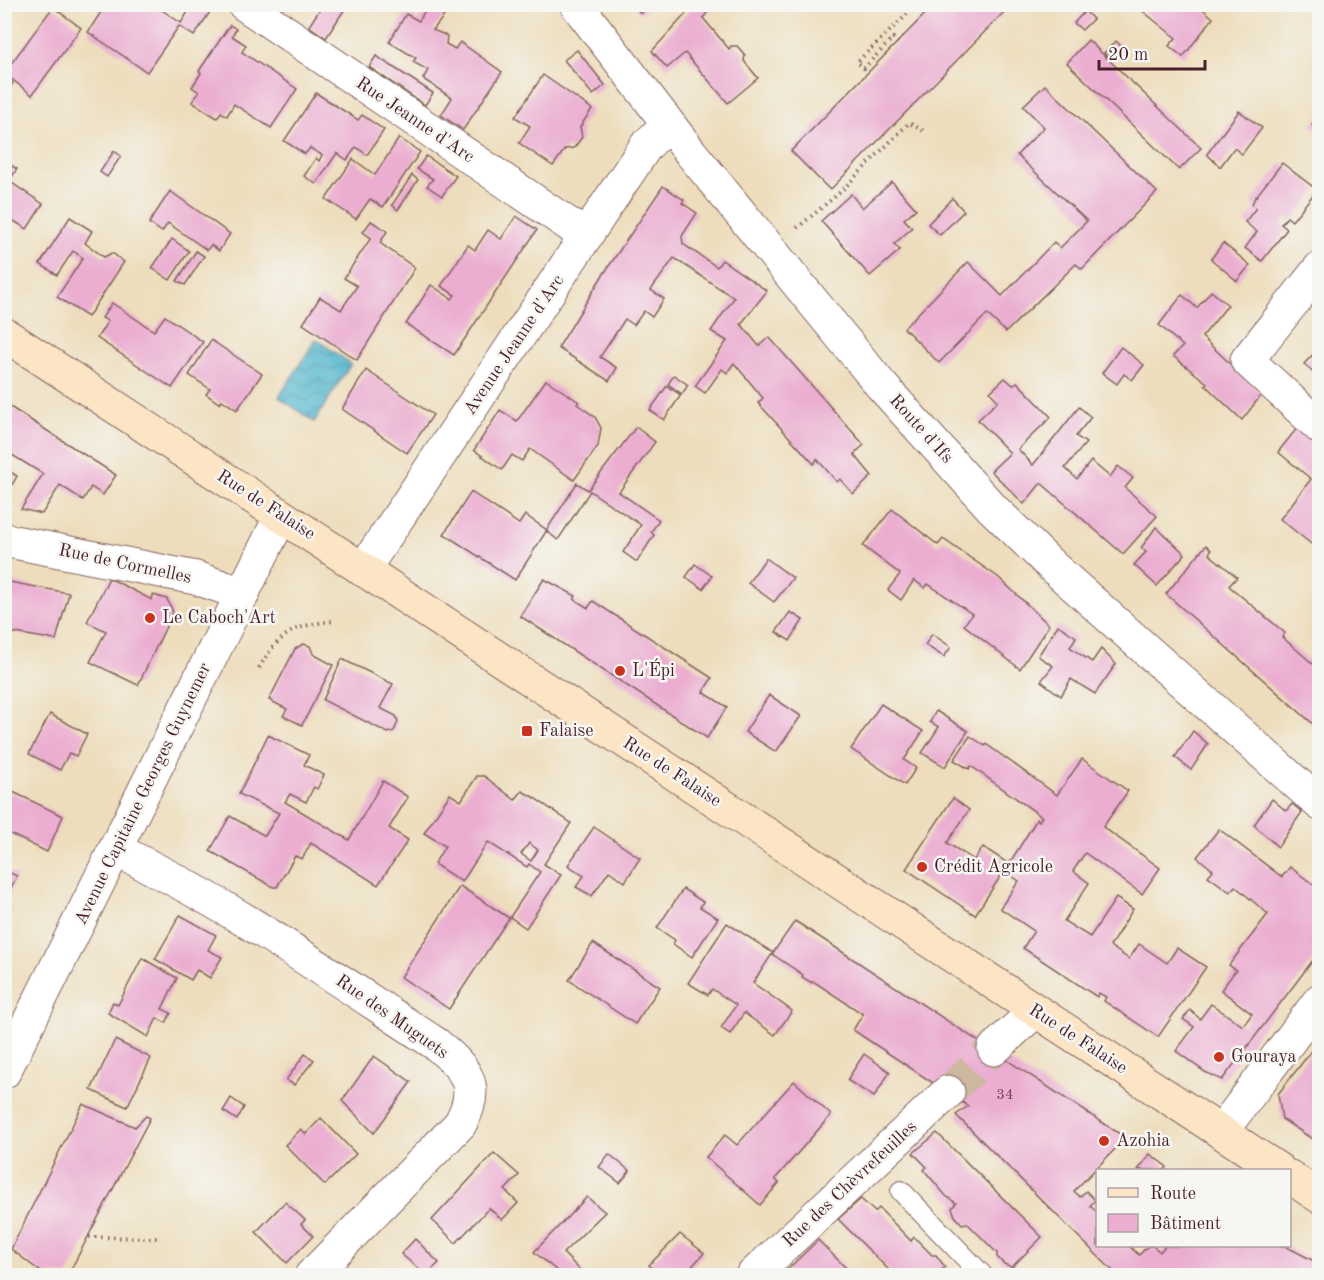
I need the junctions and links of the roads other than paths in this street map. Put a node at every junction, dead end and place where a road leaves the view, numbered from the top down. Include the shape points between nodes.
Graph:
1 (244, 4) edge
2 (576, 4) edge
3 (668, 124) junction
4 (586, 236) junction
5 (1320, 268) edge
6 (4, 334) edge
7 (1320, 427) edge
8 (281, 516) junction
9 (4, 540) edge
10 (363, 570) junction
11 (243, 594) junction
12 (1320, 804) edge
13 (116, 850) junction
14 (1320, 1000) edge
15 (1035, 1011) junction
16 (994, 1050) tunnel mouth
17 (4, 1072) edge
18 (948, 1092) tunnel mouth
19 (1221, 1132) junction
20 (1277, 1169) edge
21 (1291, 1178) edge
22 (901, 1191) dead end
23 (1320, 1197) edge
24 (318, 1273) edge
25 (752, 1275) edge
26 (984, 1275) edge

1 - 4 street, Rue Jeanne d'Arc
2 - 3 street, Route d'Ifs
3 - 4 street, Avenue Jeanne d'Arc via 646,146
3 - 12 street, Route d'Ifs via 881,385 992,508
4 - 10 street, Avenue Jeanne d'Arc
5 - 7 street via 1247,360
6 - 8 main road, Rue de Falaise
8 - 10 main road, Rue de Falaise
8 - 11 street, Avenue Capitaine Georges Guynemer
9 - 11 street, Rue de Cormelles via 196,578
10 - 15 main road, Rue de Falaise
11 - 13 street, Avenue Capitaine Georges Guynemer
13 - 17 street, Avenue Capitaine Georges Guynemer
13 - 24 street, Rue des Muguets via 307,960 436,1044 467,1077 472,1091 460,1124
14 - 19 street
15 - 16 street
15 - 19 main road, Rue de Falaise
18 - 25 street, Rue des Chèvrefeuilles
19 - 20 main road, Rue de Falaise
21 - 23 main road
22 - 26 lane

